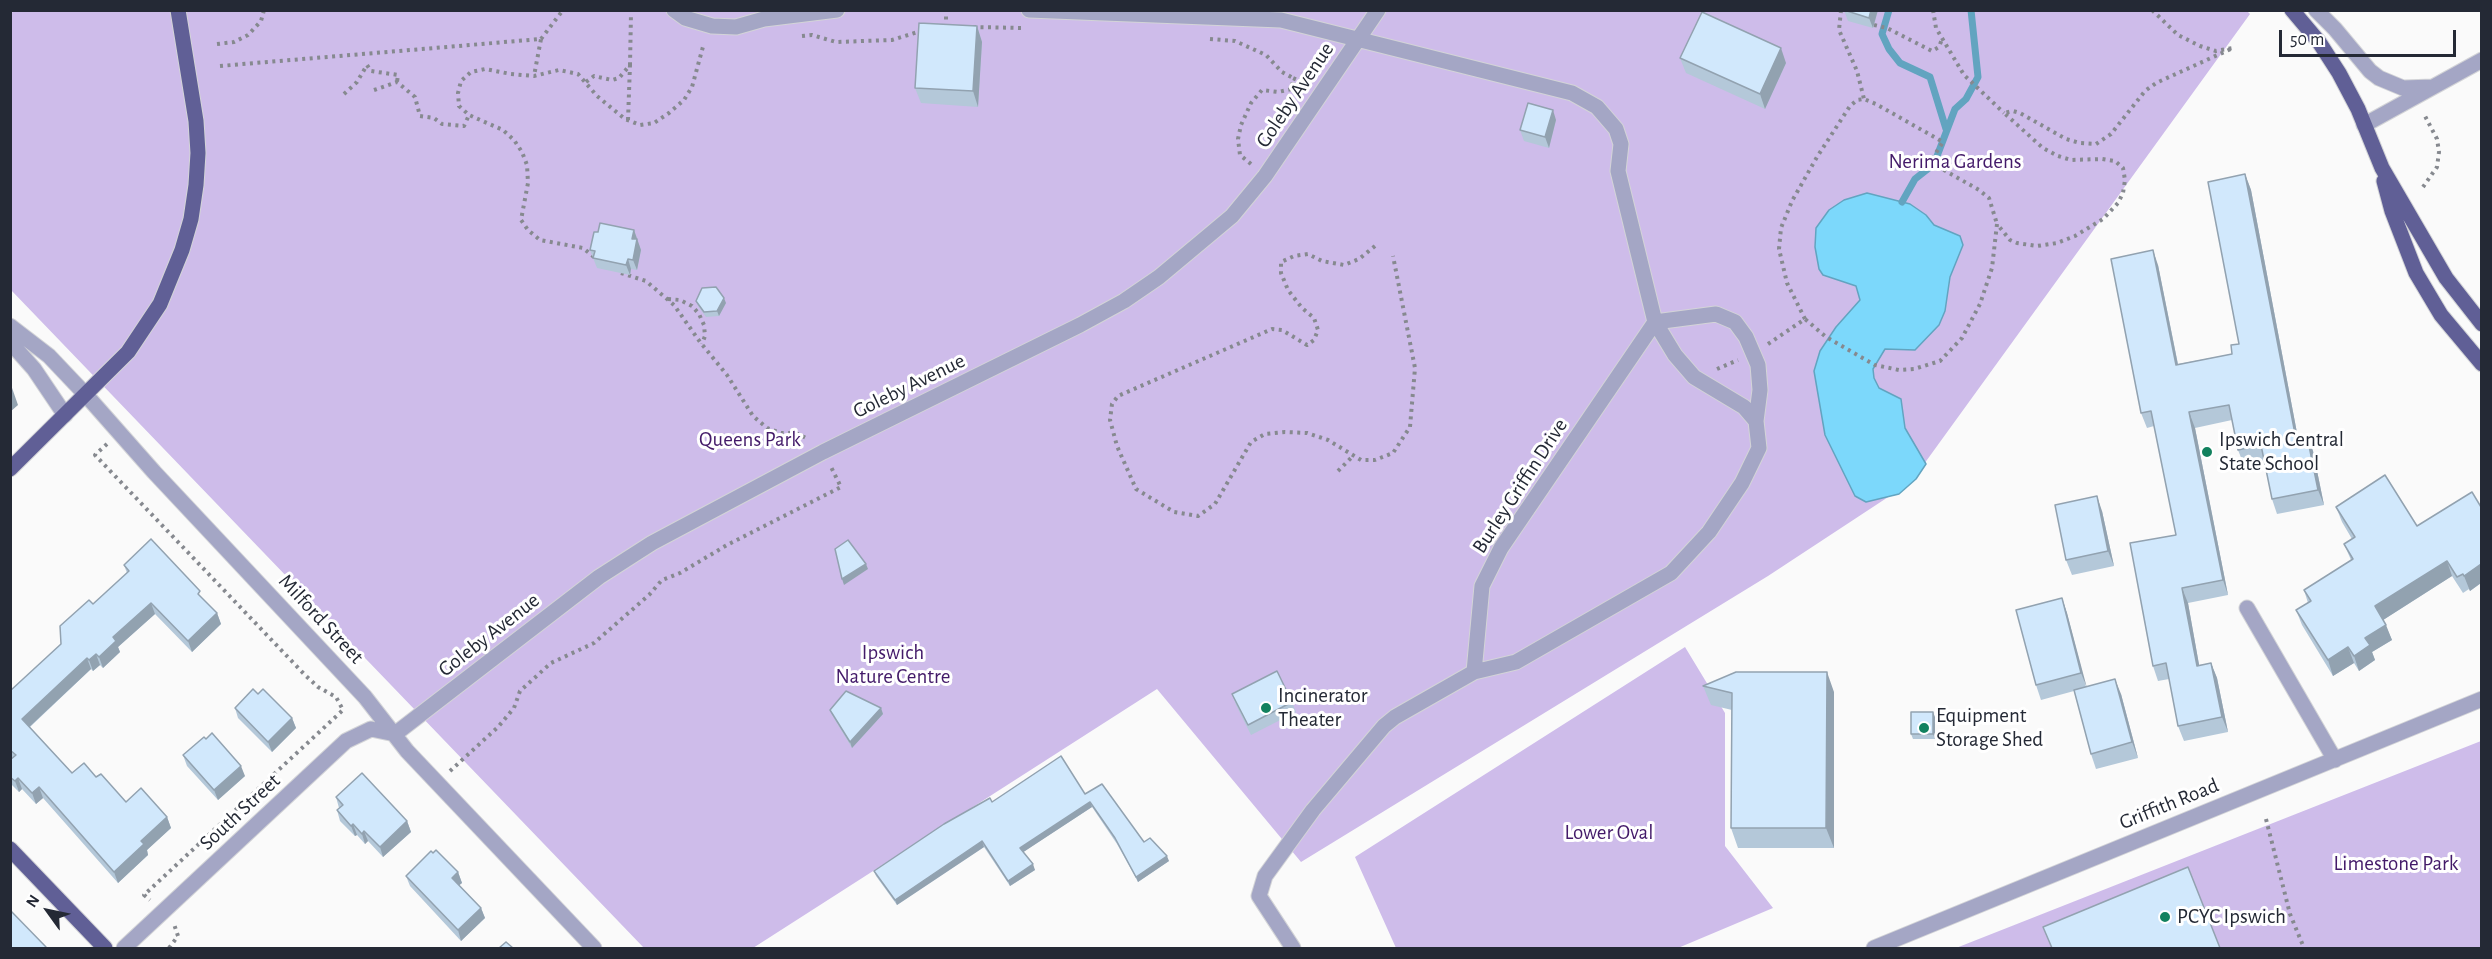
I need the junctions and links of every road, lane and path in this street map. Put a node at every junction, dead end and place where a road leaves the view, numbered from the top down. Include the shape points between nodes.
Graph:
1 (178, 10) edge
2 (264, 10) edge
3 (563, 10) edge
4 (674, 10) edge
5 (837, 10) edge
6 (946, 10) edge
7 (1029, 10) edge
8 (1378, 10) edge
9 (1841, 10) edge
10 (1933, 10) edge
11 (2152, 10) edge
12 (2292, 10) edge
13 (2316, 10) edge
14 (631, 13) dead end
15 (768, 15) edge
16 (1876, 25) dead end
17 (712, 26) junction
18 (935, 27) edge
19 (946, 27) junction
20 (958, 27) edge
21 (969, 27) edge
22 (1027, 29) dead end
23 (924, 30) edge
24 (800, 36) dead end
25 (1204, 38) dead end
26 (1942, 38) junction
27 (541, 39) junction
28 (1357, 39) junction
29 (217, 44) dead end
30 (2481, 60) edge
31 (630, 65) junction
32 (220, 66) dead end
33 (534, 76) junction
34 (1293, 78) junction
35 (398, 81) junction
36 (586, 82) junction
37 (2433, 87) junction
38 (374, 90) dead end
39 (1323, 92) junction
40 (344, 94) dead end
41 (1864, 99) junction
42 (2004, 113) junction
43 (469, 115) junction
44 (2426, 116) dead end
45 (628, 120) junction
46 (2364, 124) junction
47 (2382, 168) junction
48 (1266, 176) junction
49 (2424, 187) dead end
50 (1997, 224) junction
51 (1375, 246) dead end
52 (1392, 256) dead end
53 (597, 259) edge
54 (618, 271) edge
55 (667, 299) junction
56 (1805, 319) dead end
57 (1655, 322) junction
58 (2481, 324) edge
59 (10, 326) edge
60 (10, 342) edge
61 (702, 344) junction
62 (1846, 348) dead end
63 (2481, 364) edge
64 (87, 395) junction
65 (65, 416) junction
66 (1756, 421) junction
67 (823, 452) junction
68 (95, 455) dead end
69 (1353, 456) junction
70 (10, 468) edge
71 (1338, 471) dead end
72 (2247, 608) dead end
73 (1474, 672) junction
74 (2481, 699) edge
75 (394, 734) junction
76 (2335, 760) junction
77 (438, 783) junction
78 (2266, 819) dead end
79 (10, 849) edge
80 (144, 895) dead end
81 (175, 925) dead end
82 (105, 948) edge
83 (124, 948) edge
84 (169, 948) edge
85 (594, 948) edge
86 (1293, 948) edge
87 (1874, 948) edge
88 (2304, 948) edge

1 - 64 main road via 196,121 196,185 191,219 172,277 155,312 128,352
2 - 29 path via 261,21 248,35
3 - 27 path
4 - 17 street via 685,18
5 - 15 street
6 - 19 path
7 - 28 street via 1281,20
8 - 28 street, Goleby Avenue
9 - 41 path via 1839,30
10 - 26 path
11 - 42 path via 2178,35 2200,46 2216,51 2233,48 2156,83 2111,134 2096,144 2066,139 2020,113
12 - 46 main road via 2334,63
13 - 37 street via 2370,71 2384,81 2412,89
14 - 31 path
15 - 17 street via 736,27
16 - 26 path via 1932,51
17 - 45 path via 684,100 654,123
18 - 19 path
19 - 20 path
21 - 22 path
23 - 24 path via 892,40 836,42
25 - 34 path via 1235,41 1266,55
26 - 42 path via 1964,75
27 - 32 path
27 - 33 path
28 - 39 street, Goleby Avenue
28 - 57 street via 1572,93 1597,107 1616,129 1621,144 1618,171
30 - 37 street
31 - 36 path via 619,78 594,76
31 - 45 path
33 - 36 path via 559,70 578,74
33 - 43 path via 485,69 471,72 461,81 458,93 459,106
34 - 39 path
34 - 48 path via 1292,89 1262,90 1240,125 1240,155
35 - 38 path
35 - 40 path via 398,75 371,70 367,65
35 - 43 path via 415,97 420,116 464,126
36 - 45 path via 597,96
37 - 46 street
39 - 48 street, Goleby Avenue
41 - 50 path via 1942,142 1930,162 1989,198
41 - 56 path via 1850,106 1812,166 1781,228 1779,249 1787,283
42 - 50 path via 2043,148 2058,156 2071,160 2115,160 2123,168 2125,180 2118,203 2103,219 2057,243 2025,245 2010,240
43 - 53 path via 503,130 522,152 528,183 521,220 528,230 540,240 583,248
44 - 49 path via 2439,152 2437,167
46 - 47 main road
47 - 58 main road via 2446,278
47 - 63 main road via 2389,202 2416,273 2441,315
48 - 67 street, Goleby Avenue via 1232,216 1194,250 1124,301
50 - 62 path via 1992,268 1980,304 1972,323 1940,361 1899,370 1875,365
51 - 69 path via 1344,265 1308,254 1281,262 1288,290 1314,318 1318,330 1307,345 1282,330 1272,329 1125,392 1112,404 1110,420 1116,446 1136,489 1186,515 1198,516 1215,504 1251,442 1265,434 1307,433 1328,440
52 - 69 path via 1415,368 1410,427 1393,453 1375,460
54 - 55 path via 646,281
55 - 61 path
55 - 61 path via 680,300 699,314 705,336
57 - 66 street via 1674,355 1694,377 1744,407
57 - 66 street via 1716,314 1735,322 1758,365
57 - 73 street, Burley Griffin Drive via 1501,548 1482,586
59 - 64 street, Milford Street via 50,357
60 - 65 street via 34,369
61 - 67 path via 753,416 781,433 796,433 804,438 811,435
64 - 65 main road
64 - 75 street, Milford Street via 365,697
65 - 70 main road
66 - 73 street via 1759,448 1742,483 1709,532 1671,573 1516,662
67 - 75 street, Goleby Avenue via 652,543 599,577
67 - 77 path via 841,487 662,580 594,643 551,663 520,691 514,708 498,727
68 - 80 path via 305,675 336,697 343,710
69 - 71 path
72 - 76 street
73 - 86 street via 1384,726 1265,876 1259,896
74 - 76 street, Griffith Road
75 - 77 street, Milford Street
75 - 83 street, South Street via 371,729 346,741
76 - 87 street, Griffith Road
77 - 85 street, Milford Street
78 - 88 path via 2290,914
79 - 82 main road
81 - 84 path via 178,936

